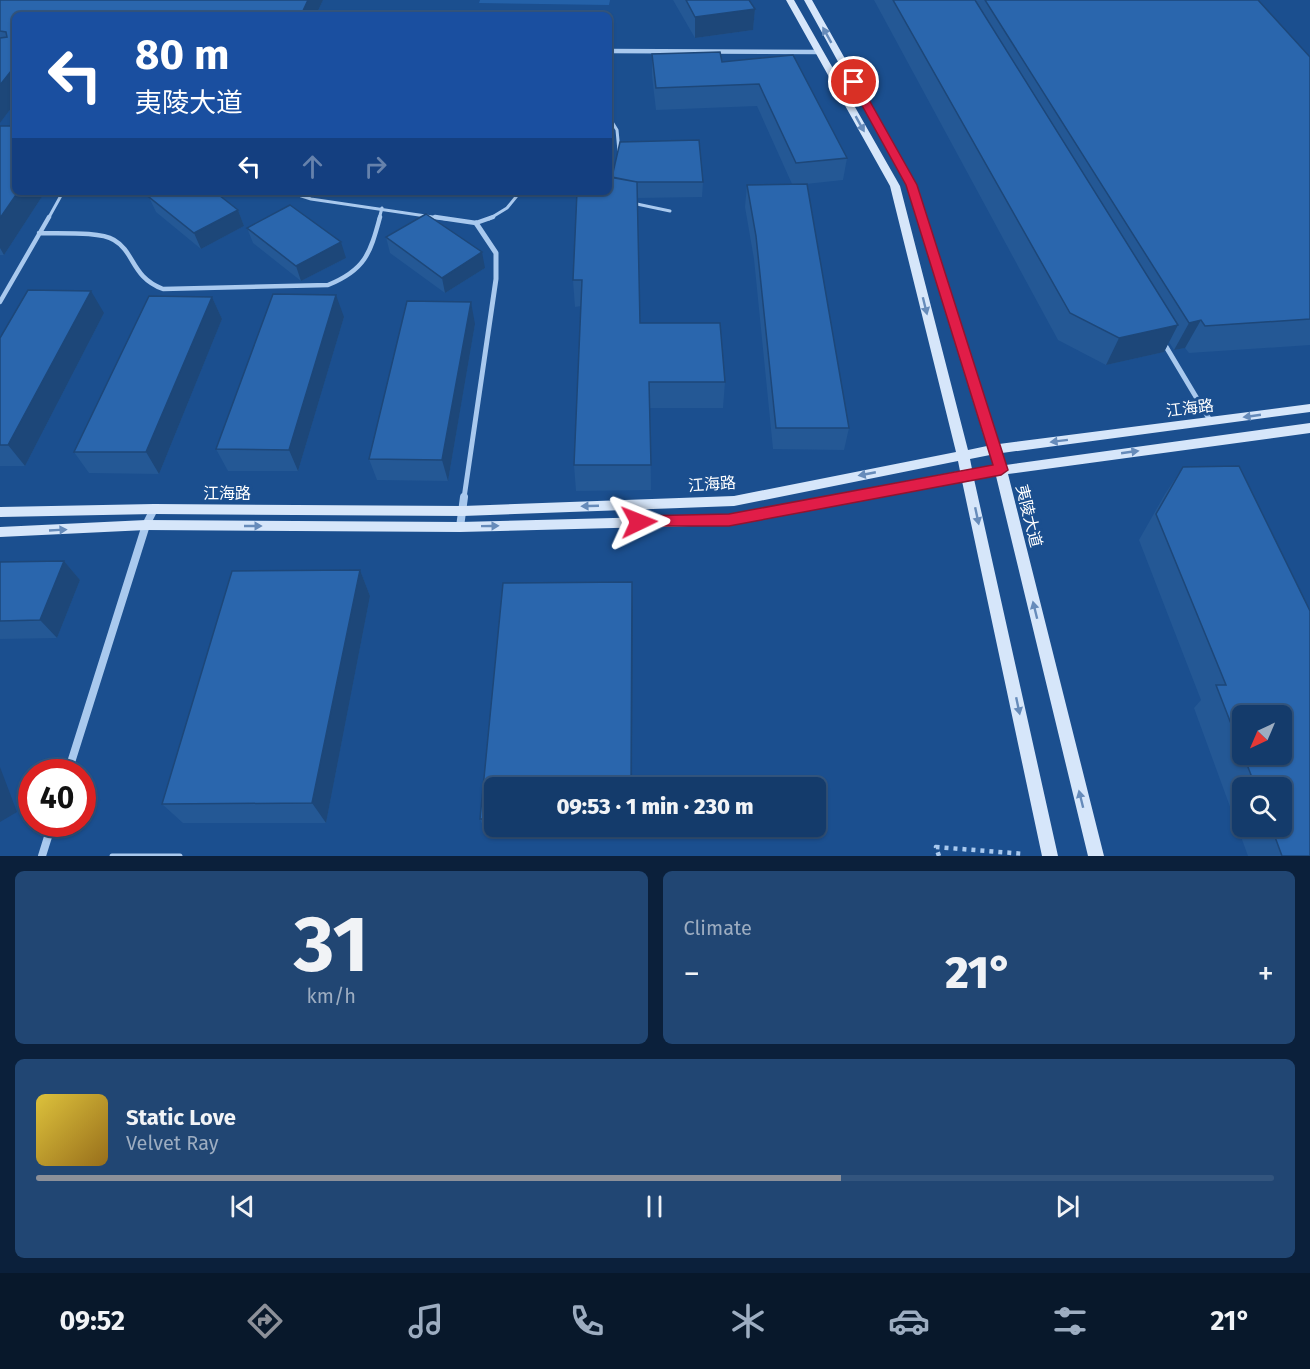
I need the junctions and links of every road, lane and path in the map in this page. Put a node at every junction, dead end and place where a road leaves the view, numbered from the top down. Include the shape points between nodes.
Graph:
1 (790, 0) edge
2 (808, 0) edge
3 (612, 51) edge
4 (819, 52) junction
5 (612, 123) edge
6 (619, 153) edge
7 (61, 195) edge
8 (298, 195) edge
9 (518, 195) edge
10 (629, 202) edge
11 (382, 207) junction
12 (670, 211) dead end
13 (476, 223) junction
14 (39, 233) junction
15 (0, 302) edge
16 (1157, 332) edge
17 (1310, 408) edge
18 (1211, 422) junction
19 (1310, 428) edge
20 (995, 448) junction
21 (963, 455) junction
22 (1001, 470) junction
23 (968, 475) junction
24 (154, 509) junction
25 (463, 511) junction
26 (0, 512) edge
27 (146, 525) junction
28 (460, 527) junction
29 (0, 532) edge
30 (72, 759) edge
31 (48, 837) edge
32 (128, 855) edge
33 (42, 856) edge
34 (112, 856) edge
35 (180, 856) edge
36 (939, 856) edge
37 (1050, 856) edge
38 (1096, 856) edge

1 - 4 main road
20 -> 2 main road, 夷陵大道 via 911,185
3 - 4 street
4 -> 21 main road via 895,186
5 - 6 lane
7 - 14 lane
8 - 11 lane
9 - 13 lane via 507,209
10 - 12 lane
11 - 13 lane
11 - 14 lane via 363,266 348,278 328,285 163,289 147,283 117,241 106,236
13 - 25 street via 496,253 496,279
14 - 15 lane
16 - 18 street
17 -> 18 main road, 江海路
18 -> 20 main road, 江海路
22 -> 19 main road, 江海路
20 - 21 main road, 江海路
20 - 22 main road, 夷陵大道
21 - 23 main road
21 -> 25 main road, 江海路 via 734,501
22 - 23 main road, 江海路
38 -> 22 main road, 夷陵大道
28 -> 23 main road, 江海路 via 729,520
23 -> 37 main road
24 - 25 main road, 江海路
24 - 26 main road, 江海路
24 - 27 street
25 - 28 street
27 -> 28 main road, 江海路
29 -> 27 main road, 江海路
27 - 30 street
31 - 33 street
32 - 34 lane
32 - 35 lane
36 - 37 path via 936,847

